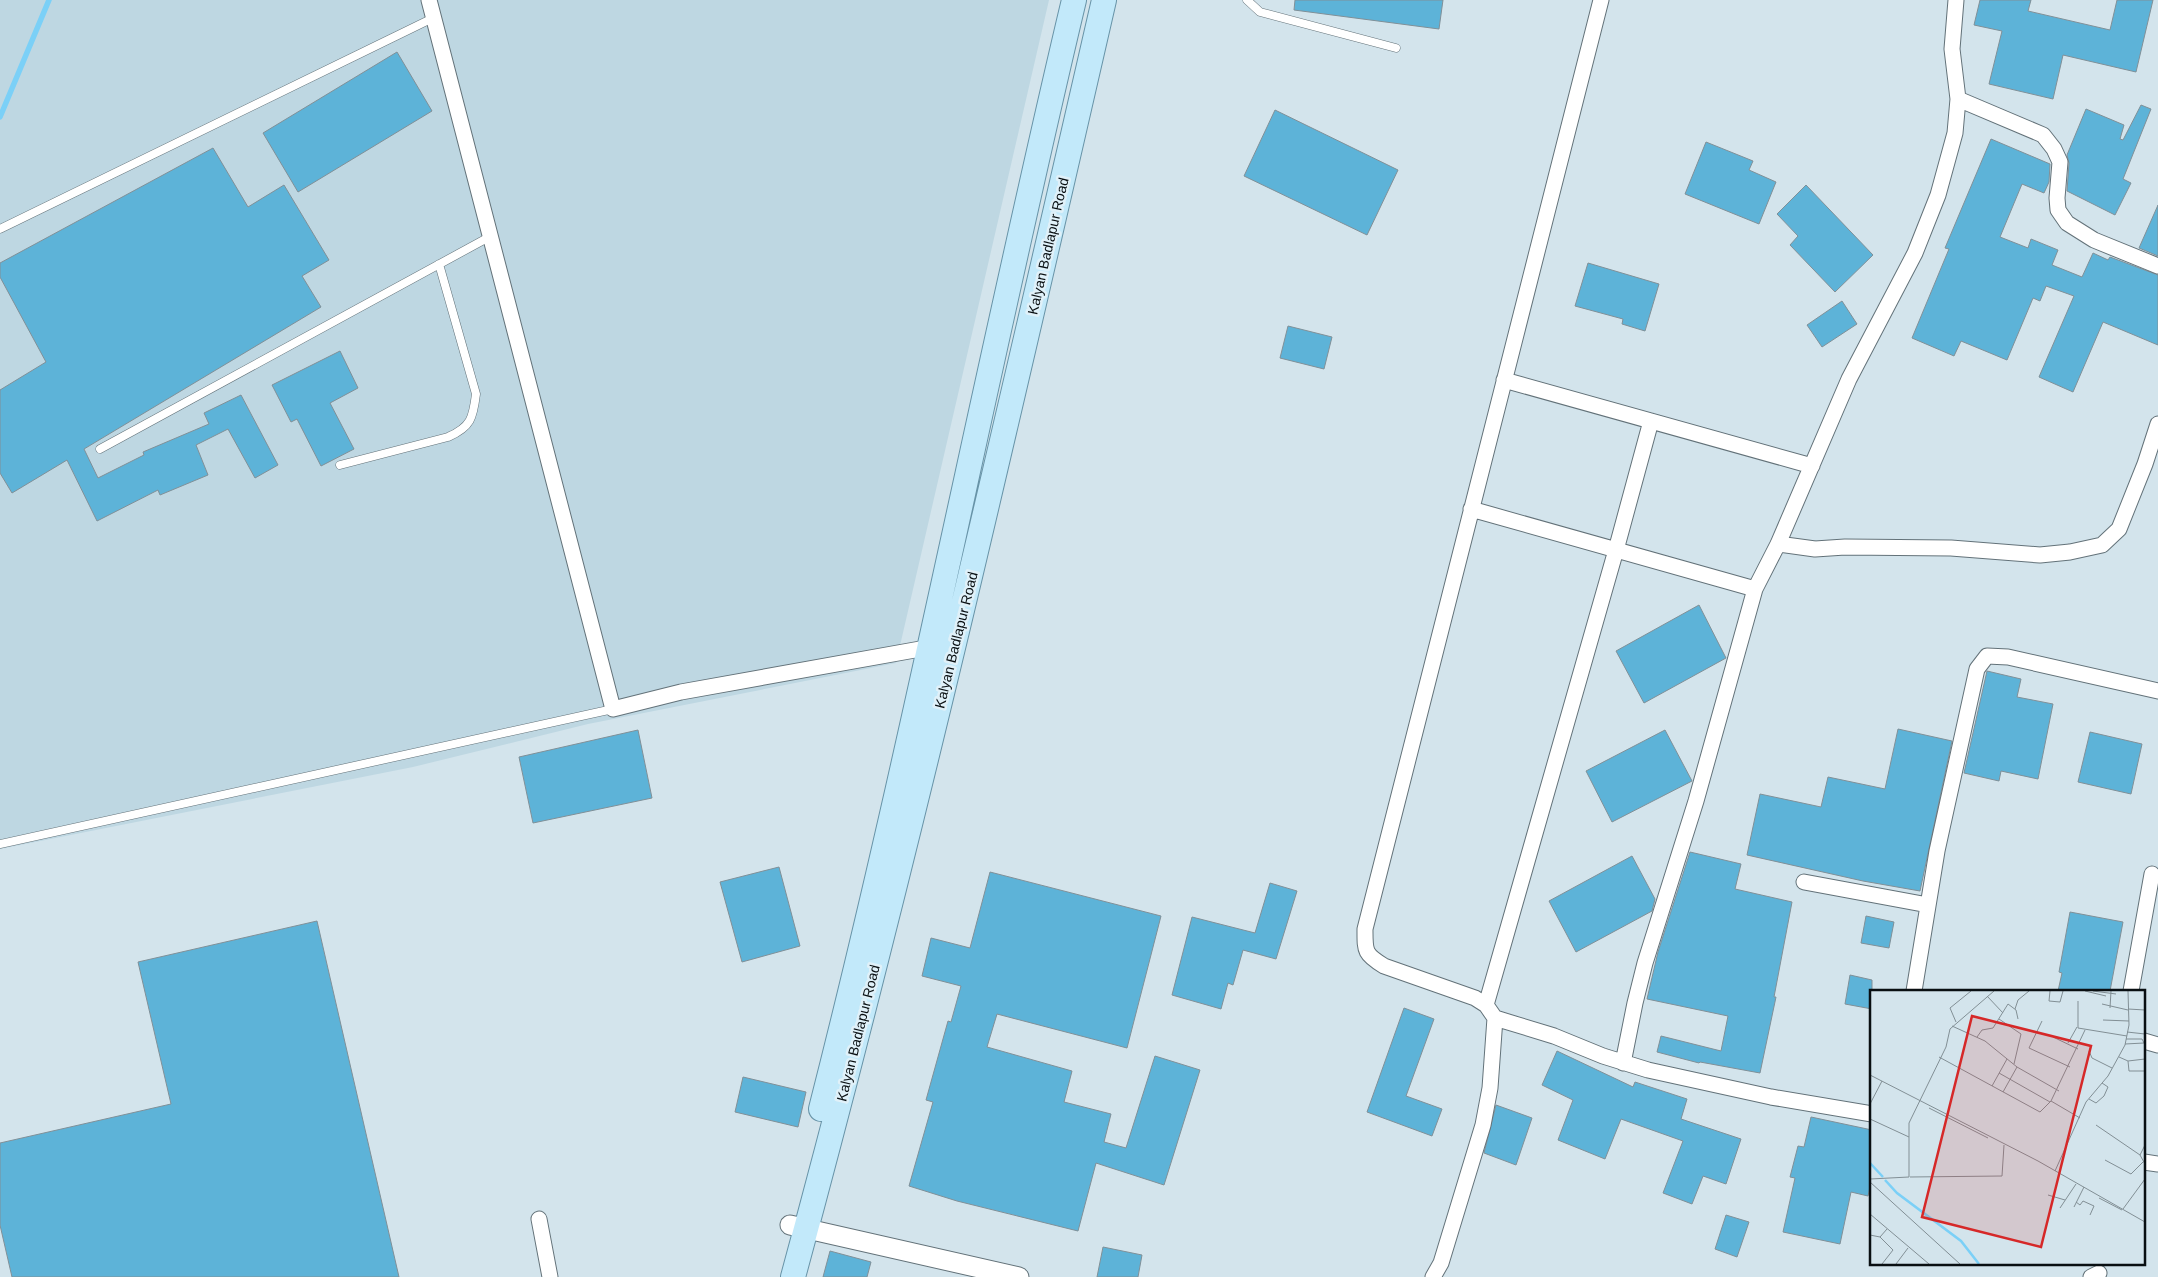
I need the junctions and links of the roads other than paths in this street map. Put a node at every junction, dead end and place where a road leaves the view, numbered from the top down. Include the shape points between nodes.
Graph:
1 (429, 0) edge
2 (1074, 0) edge
3 (1104, 0) edge
4 (1247, 0) edge
5 (1601, 0) edge
6 (1956, 0) edge
7 (434, 18) junction
8 (1396, 48) dead end
9 (1958, 99) junction
10 (0, 229) edge
11 (492, 236) junction
12 (439, 264) junction
13 (2158, 266) edge
14 (1504, 380) junction
15 (1651, 421) junction
16 (2158, 424) edge
17 (100, 449) dead end
18 (340, 465) dead end
19 (1812, 466) junction
20 (1471, 509) junction
21 (1778, 544) junction
22 (1616, 550) junction
23 (1755, 589) junction
24 (956, 643) junction
25 (929, 648) junction
26 (2158, 691) edge
27 (614, 709) junction
28 (0, 844) edge
29 (2152, 874) dead end
30 (1804, 882) dead end
31 (1928, 905) junction
32 (1914, 990) edge
33 (2131, 990) edge
34 (1491, 1011) junction
35 (1623, 1063) junction
36 (1870, 1114) edge
37 (540, 1219) dead end
38 (798, 1227) junction
39 (550, 1277) edge
40 (776, 1277) edge
41 (793, 1277) edge
42 (1018, 1277) edge
43 (1433, 1277) edge

1 - 7 street
2 - 25 main road, Kalyan Badlapur Road
3 - 24 main road, Kalyan Badlapur Road
4 - 8 lane via 1260,12
5 - 14 street
6 - 9 street via 1952,49
7 - 10 lane
7 - 11 street
9 - 13 street via 2043,135 2060,162 2058,210 2067,222 2094,240
9 - 19 street via 1955,133 1938,195 1919,244 1849,379
11 - 12 lane
11 - 27 street
12 - 17 lane
12 - 18 lane via 476,394 470,422 461,431 448,436
14 - 15 street
14 - 20 street
15 - 19 street
15 - 22 street
16 - 21 street via 2119,529 2102,545 2040,555 1951,548 1815,549
19 - 21 street
20 - 22 street
20 - 34 street via 1365,929 1365,948 1371,958 1384,966 1475,998
21 - 23 street
22 - 23 street
22 - 34 street
23 - 35 street via 1696,801 1645,963
24 - 25 street
24 - 38 main road, Kalyan Badlapur Road via 858,1036
25 - 27 street via 681,692
25 - 38 main road, Kalyan Badlapur Road
26 - 31 street via 2002,656 1987,656 1981,661 1937,851
27 - 28 lane
29 - 33 street
30 - 31 street
31 - 32 street
34 - 35 street
34 - 43 street via 1490,1088 1482,1125 1441,1263
35 - 36 street via 1771,1097
37 - 39 street
38 - 40 main road, Kalyan Badlapur Road
38 - 41 main road, Kalyan Badlapur Road
38 - 42 street

